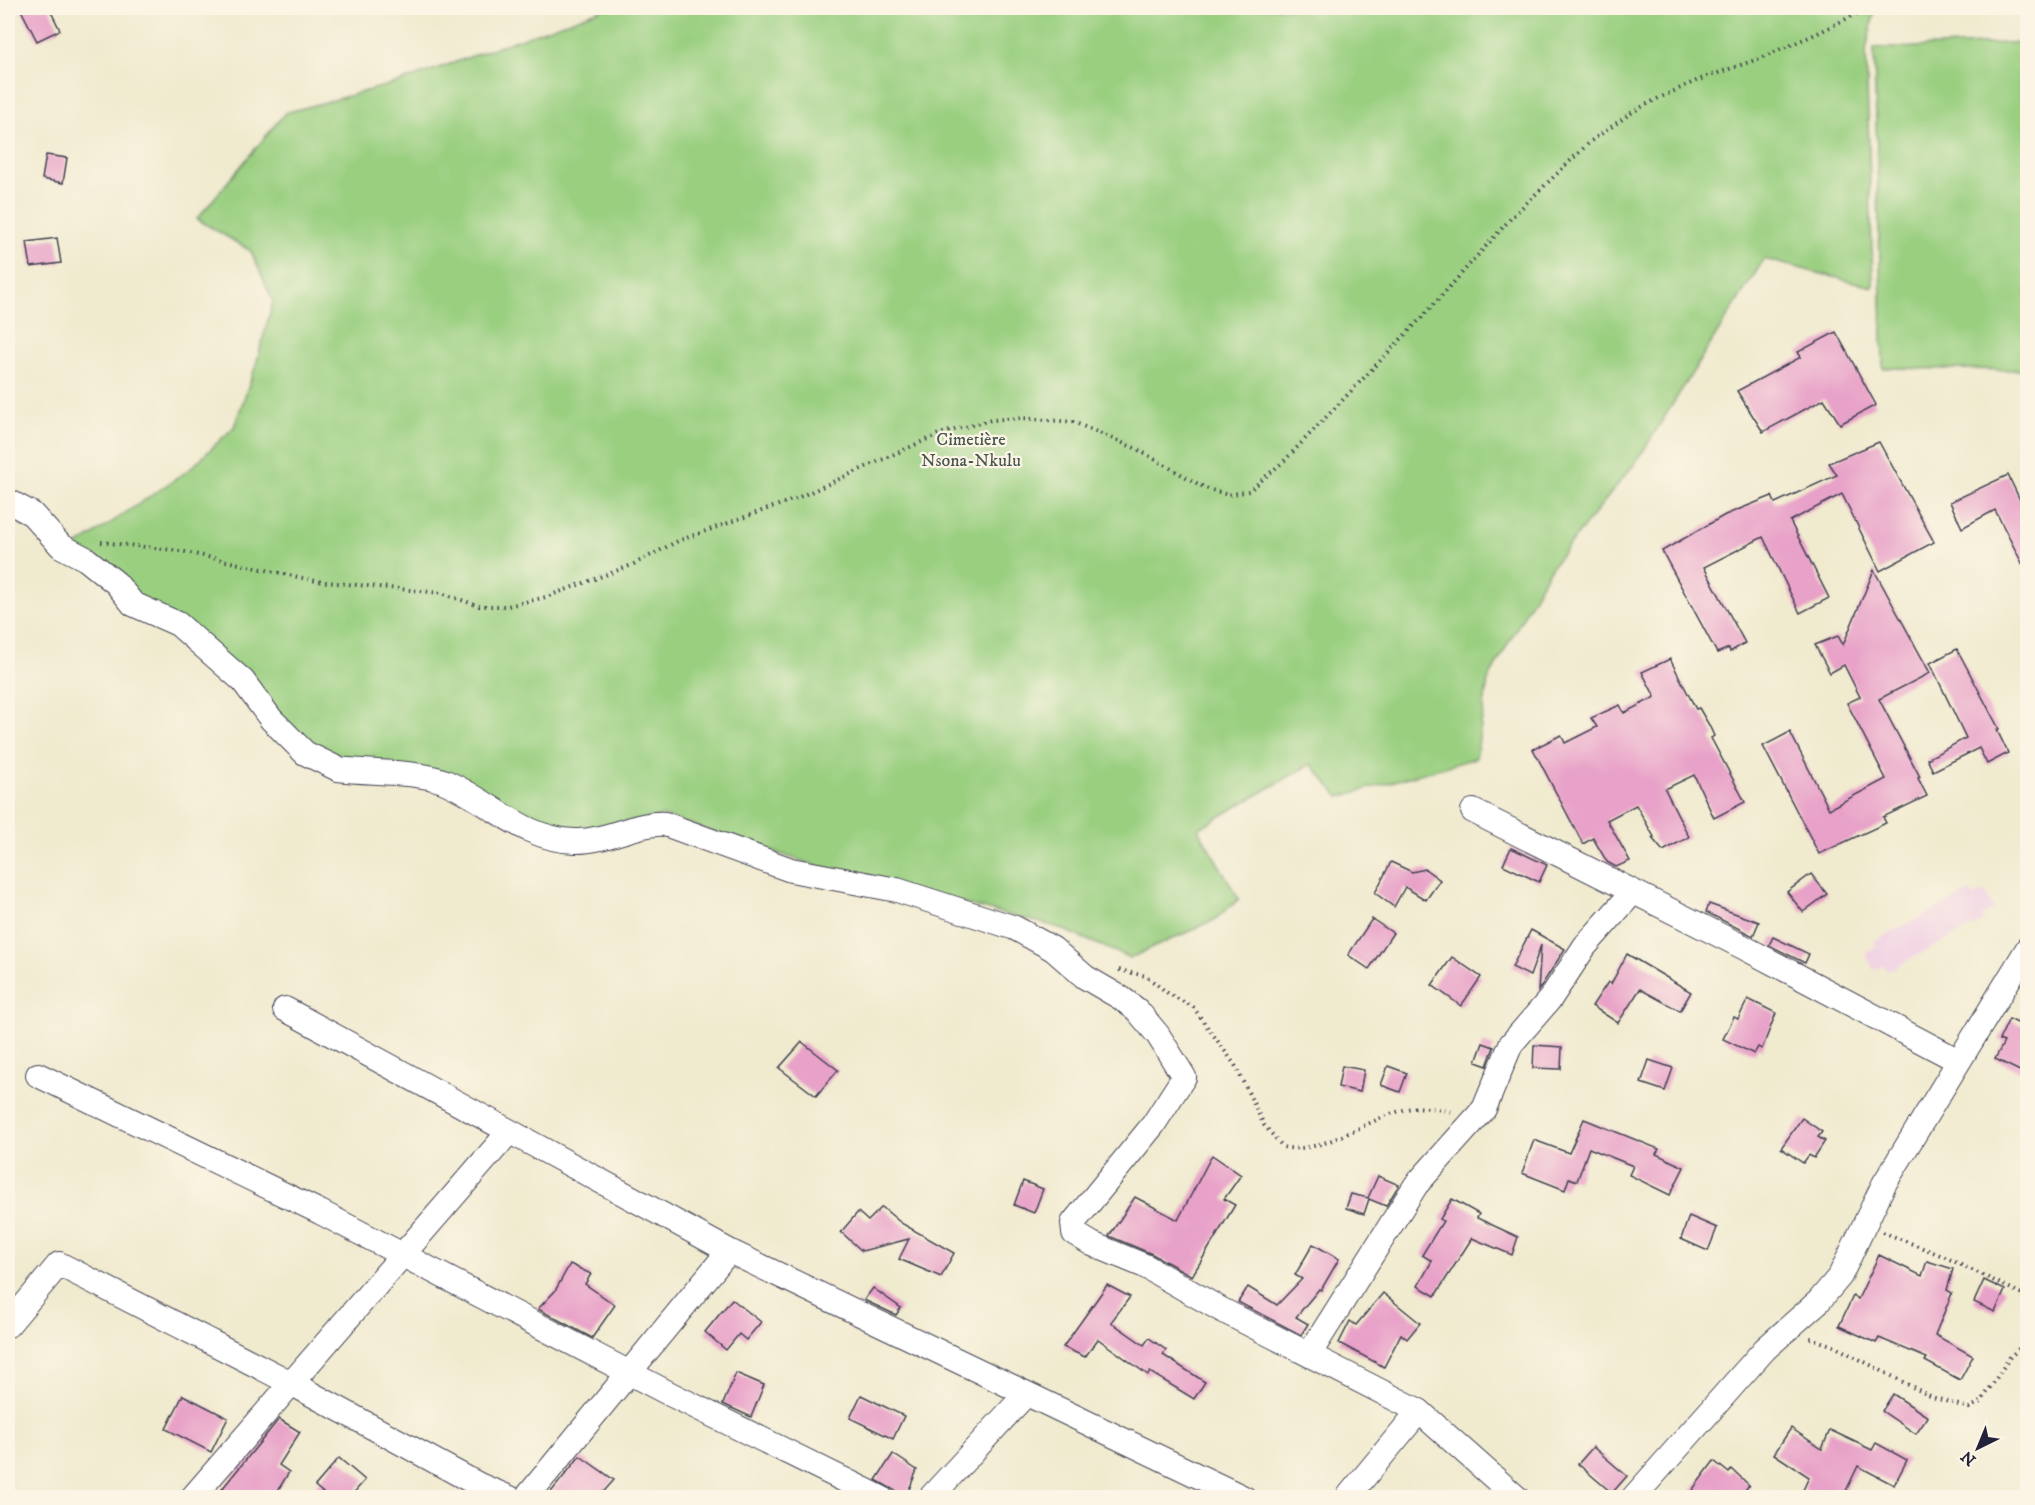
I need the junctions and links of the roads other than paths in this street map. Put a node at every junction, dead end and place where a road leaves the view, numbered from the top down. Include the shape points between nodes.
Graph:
1 (8, 501) edge
2 (1473, 811) dead end
3 (1633, 892) junction
4 (2028, 948) edge
5 (285, 1009) dead end
6 (1957, 1060) junction
7 (38, 1075) dead end
8 (509, 1132) junction
9 (729, 1251) junction
10 (402, 1255) junction
11 (8, 1324) edge
12 (1310, 1353) junction
13 (629, 1373) junction
14 (291, 1383) junction
15 (1026, 1394) junction
16 (1419, 1411) junction
17 (192, 1497) edge
18 (510, 1497) edge
19 (526, 1497) edge
20 (881, 1497) edge
21 (930, 1497) edge
22 (1244, 1497) edge
23 (1347, 1497) edge
24 (1517, 1497) edge
25 (1633, 1497) edge

1 - 12 street via 32,514 61,546 116,583 133,604 173,620 223,662 288,737 324,764 345,770 439,780 522,828 574,841 665,824 791,870 897,890 982,917 1015,928 1053,949 1085,977 1137,1010 1184,1077 1153,1125 1073,1223 1074,1233
2 - 3 street
3 - 6 street
3 - 12 street via 1585,946 1550,999 1511,1044 1484,1109 1416,1185
4 - 6 street
5 - 8 street
6 - 25 street via 1884,1184 1840,1276 1819,1301 1780,1334
7 - 10 street
8 - 9 street
8 - 10 street
9 - 13 street
9 - 15 street
10 - 13 street
10 - 14 street
11 - 14 street via 59,1264
12 - 16 street
13 - 19 street
13 - 20 street
14 - 17 street
14 - 18 street via 479,1485
15 - 21 street
15 - 22 street
16 - 23 street
16 - 24 street

